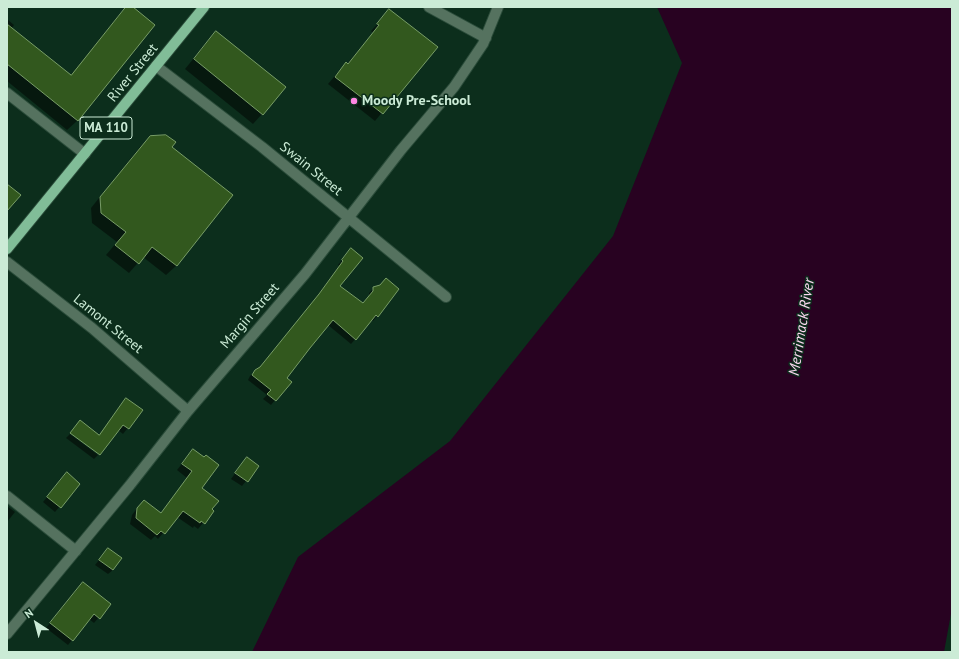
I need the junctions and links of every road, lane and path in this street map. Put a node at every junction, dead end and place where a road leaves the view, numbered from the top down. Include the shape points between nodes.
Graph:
1 (204, 7) edge
2 (429, 7) edge
3 (498, 7) edge
4 (486, 38) junction
5 (156, 66) junction
6 (7, 93) edge
7 (85, 154) junction
8 (349, 218) junction
9 (7, 249) edge
10 (7, 262) edge
11 (446, 297) dead end
12 (188, 411) junction
13 (7, 496) edge
14 (76, 551) junction
15 (7, 634) edge

1 - 5 main road, River Street / MA 110
2 - 4 street
3 - 4 street, Margin Street
4 - 8 street, Margin Street via 454,87
5 - 7 main road, River Street / MA 110
5 - 8 street, Swain Street
6 - 7 street
7 - 9 main road, River Street / MA 110
8 - 11 street, Swain Street
8 - 12 street, Margin Street via 305,274
10 - 12 street, Lamont Street via 92,328
12 - 14 street, Margin Street
13 - 14 street
14 - 15 street, Margin Street

